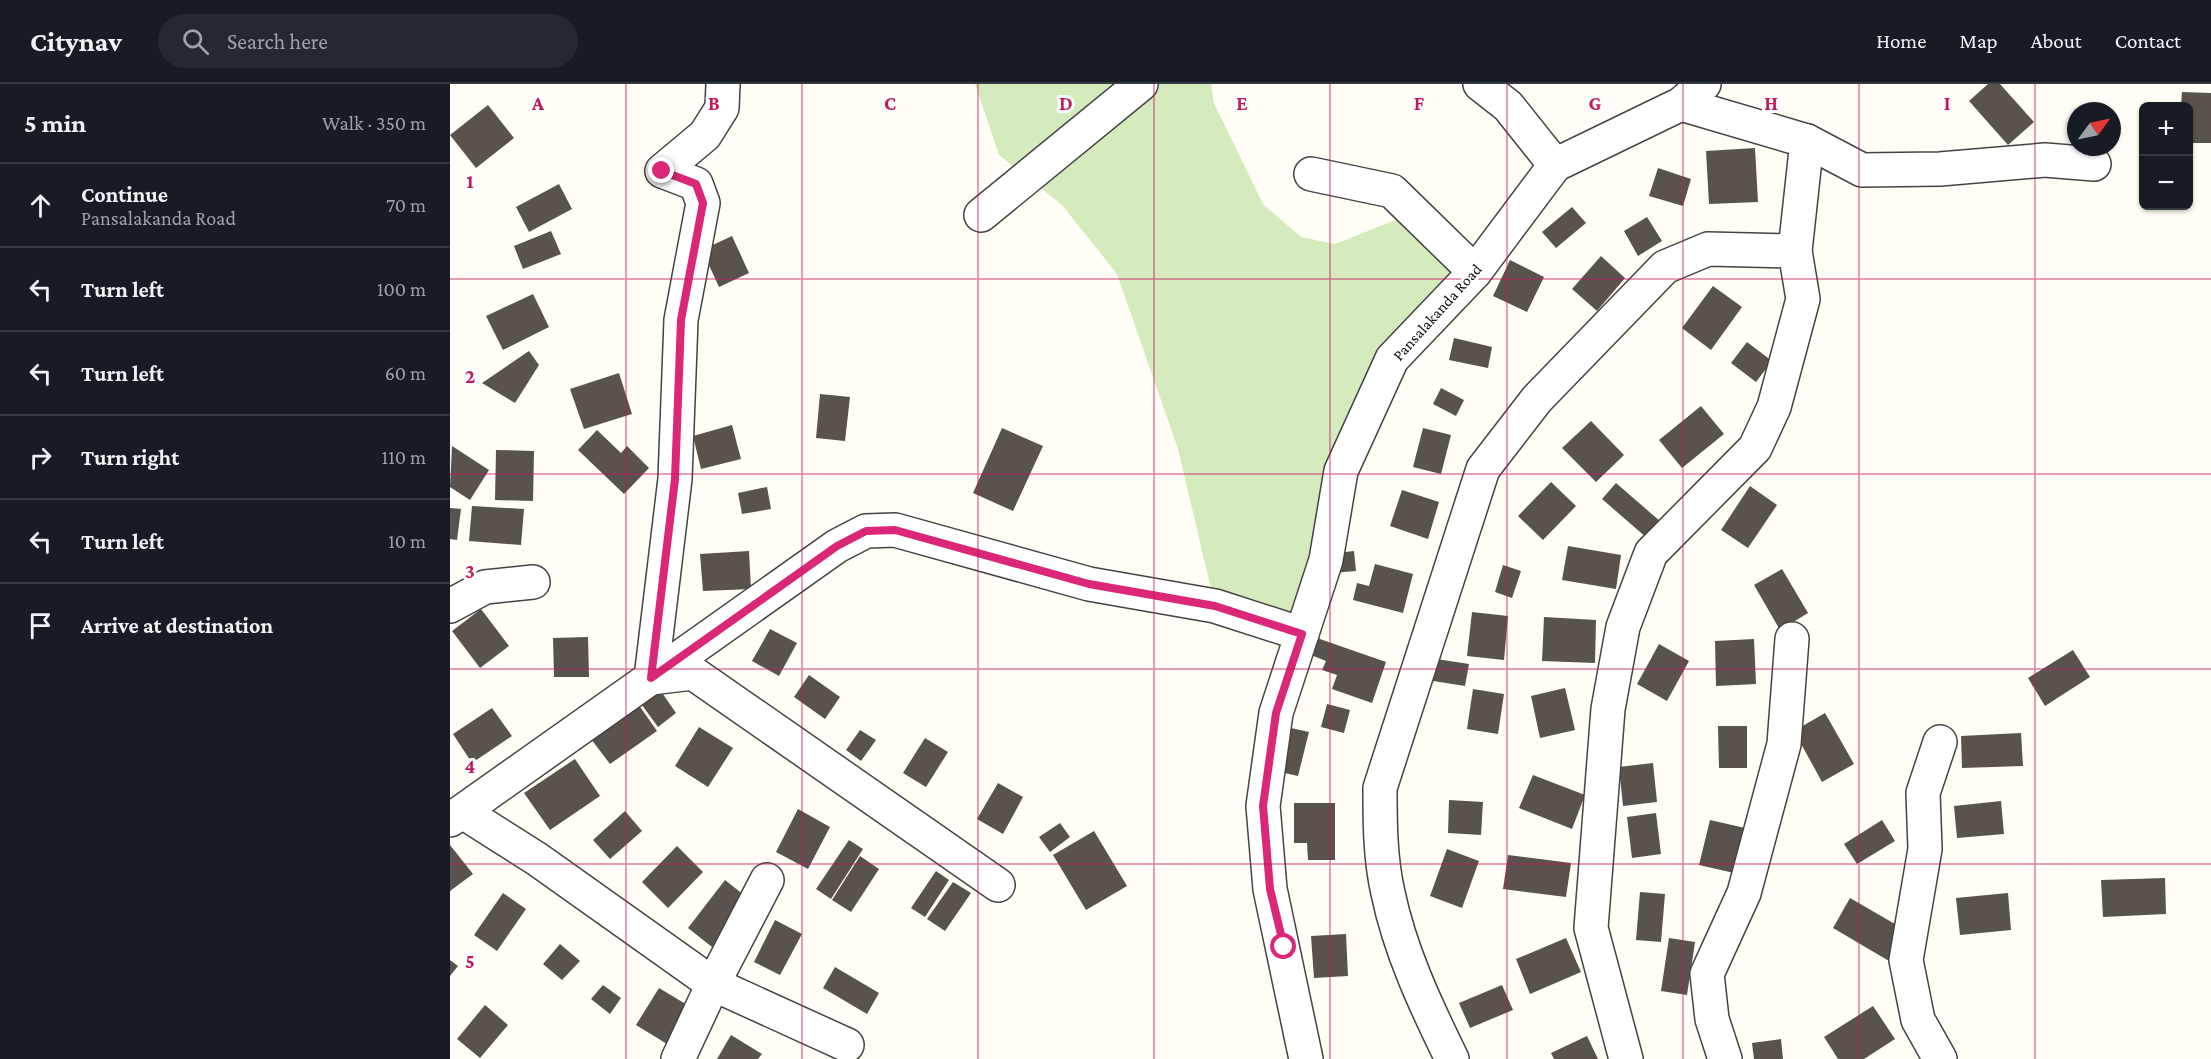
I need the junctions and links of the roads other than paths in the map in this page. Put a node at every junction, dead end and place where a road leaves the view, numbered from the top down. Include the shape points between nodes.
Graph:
1 (723, 84) edge
2 (1141, 84) edge
3 (1479, 84) edge
4 (1692, 94) edge
5 (1510, 95) edge
6 (1807, 141) junction
7 (2094, 164) dead end
8 (1555, 165) junction
9 (1311, 174) dead end
10 (981, 215) dead end
11 (1795, 251) junction
12 (1475, 272) junction
13 (533, 582) dead end
14 (450, 606) edge
15 (1302, 634) junction
16 (1792, 639) dead end
17 (651, 678) junction
18 (1940, 742) dead end
19 (456, 816) edge
20 (767, 880) dead end
21 (998, 885) dead end
22 (713, 984) junction
23 (847, 1045) dead end
24 (678, 1059) edge
25 (1306, 1059) edge
26 (1452, 1059) edge
27 (1626, 1059) edge
28 (1725, 1059) edge
29 (1940, 1059) edge

1 - 17 street via 722,108 705,135 662,171 696,184 703,203 681,320 675,479
2 - 10 street
3 - 5 street
4 - 6 street
4 - 8 street, Pansalakanda Road
5 - 8 street
6 - 7 street via 1862,170 2045,160
6 - 11 street
8 - 12 street, Pansalakanda Road
9 - 12 street via 1392,191
11 - 26 street via 1708,249 1665,267 1537,399 1483,469 1380,788 1380,830 1388,893 1421,994
11 - 27 street via 1803,299 1773,407 1755,447 1652,554 1623,627 1608,709 1591,928
12 - 15 street, Pansalakanda Road via 1392,359 1341,471 1326,560
13 - 14 street via 485,587
15 - 17 street via 1215,606 1089,584 895,530 866,531 837,546
15 - 25 street, Pansalakanda Road via 1276,713 1263,806 1270,889
16 - 28 street via 1784,744 1744,893 1707,974 1712,1019
17 - 19 street
17 - 21 street via 693,674
18 - 29 street via 1923,793 1925,849 1906,960 1918,1020
19 - 22 street via 537,859
20 - 22 street
22 - 23 street
22 - 24 street

